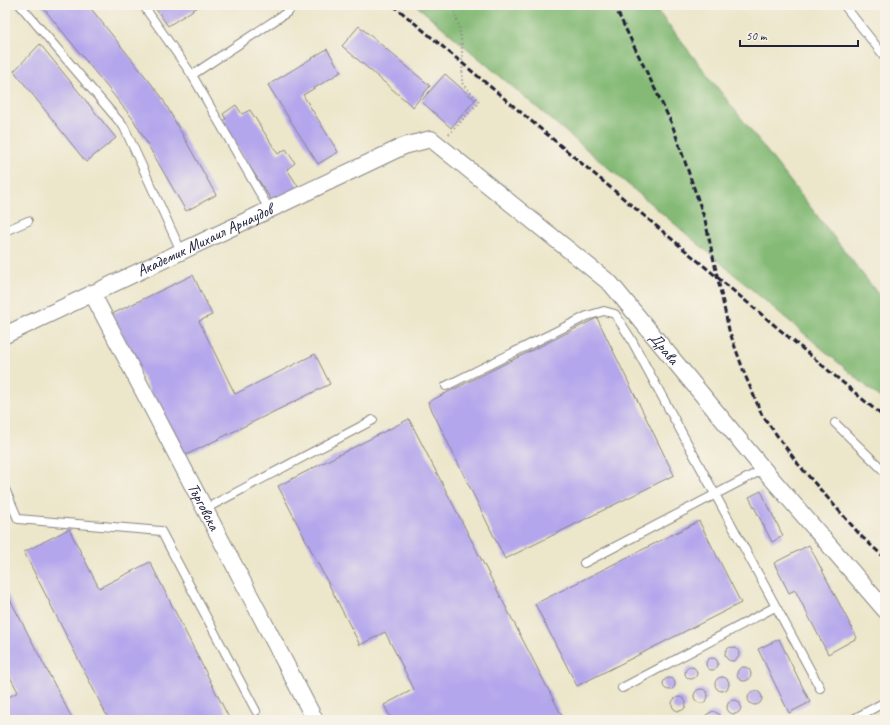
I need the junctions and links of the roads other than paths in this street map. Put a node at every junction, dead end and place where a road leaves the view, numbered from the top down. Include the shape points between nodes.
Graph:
1 (20, 5) edge
2 (143, 5) edge
3 (844, 5) edge
4 (288, 11) dead end
5 (885, 58) edge
6 (192, 75) junction
7 (437, 144) joint
8 (269, 209) junction
9 (28, 222) dead end
10 (5, 231) edge
11 (181, 251) junction
12 (92, 293) junction
13 (5, 334) edge
14 (446, 386) dead end
15 (373, 420) dead end
16 (835, 423) dead end
17 (764, 469) junction
18 (885, 472) edge
19 (5, 489) edge
20 (715, 495) junction
21 (205, 509) junction
22 (584, 563) dead end
23 (775, 607) junction
24 (885, 610) edge
25 (622, 688) dead end
26 (820, 688) dead end
27 (885, 702) edge
28 (256, 711) dead end
29 (316, 720) edge
30 (852, 720) edge

1 - 11 lane via 124,127
2 - 6 lane
3 - 5 lane
4 - 6 lane
6 - 8 lane
7 - 8 street, Академик Михаил Арнаудов via 431,139 404,146
7 - 17 street, Драва via 611,284
8 - 11 street, Академик Михаил Арнаудов
9 - 10 lane
11 - 12 street, Академик Михаил Арнаудов
12 - 13 street, Академик Михаил Арнаудов
12 - 21 street, Търговска
14 - 20 lane via 587,316 604,311 615,314
15 - 21 lane
16 - 18 lane
17 - 20 lane
17 - 24 street, Драва
19 - 28 lane via 18,519 161,531
20 - 22 lane
20 - 23 lane
21 - 29 street, Търговска
23 - 25 lane
23 - 26 lane
27 - 30 lane

